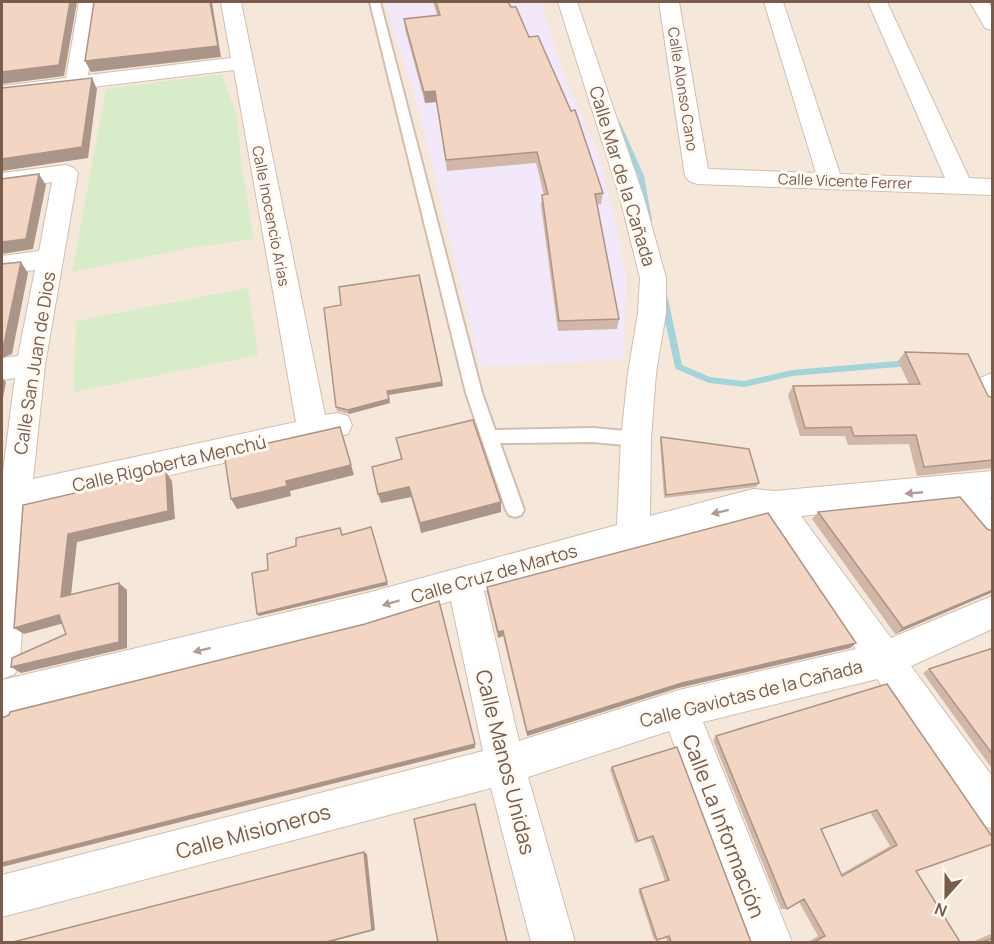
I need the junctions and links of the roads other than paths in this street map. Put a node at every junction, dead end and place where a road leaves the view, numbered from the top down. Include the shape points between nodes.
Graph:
1 (88, 2) edge
2 (231, 2) edge
3 (375, 2) edge
4 (567, 2) edge
5 (669, 2) edge
6 (774, 2) edge
7 (878, 2) edge
8 (979, 2) edge
9 (993, 24) edge
10 (241, 63) junction
11 (76, 83) junction
12 (2, 92) edge
13 (697, 176) joint
14 (830, 180) junction
15 (2, 181) edge
16 (960, 185) junction
17 (993, 187) edge
18 (50, 259) junction
19 (2, 265) edge
20 (16, 367) edge
21 (993, 384) edge
22 (993, 396) edge
23 (325, 427) joint
24 (489, 437) junction
25 (636, 439) junction
26 (977, 486) edge
27 (8, 499) edge
28 (774, 505) junction
29 (515, 510) dead end
30 (993, 525) edge
31 (633, 534) junction
32 (464, 581) junction
33 (993, 612) edge
34 (883, 660) junction
35 (2, 661) edge
36 (2, 699) edge
37 (679, 709) junction
38 (505, 765) junction
39 (993, 809) edge
40 (2, 896) edge
41 (553, 942) edge
42 (770, 942) edge

1 - 11 street
2 - 10 street, Calle Inocencio Arias
3 - 24 lane via 474,393
4 - 25 street, Calle Mar de la Cañada via 622,168 653,278
5 - 13 street, Calle Alonso Cano
6 - 14 street
7 - 16 street
8 - 9 street
10 - 11 street
10 - 23 street, Calle Inocencio Arias
11 - 12 street
13 - 14 street, Calle Vicente Ferrer
14 - 16 street, Calle Vicente Ferrer
15 - 18 street, Calle San Juan de Dios via 66,173
16 - 17 street, Calle Vicente Ferrer
18 - 19 street
18 - 20 street, Calle San Juan de Dios
20 - 27 street, Calle San Juan de Dios
21 - 22 street via 988,387
23 - 27 street, Calle Rigoberta Menchú
24 - 25 lane via 593,435
24 - 29 lane
25 - 31 street, Calle Mar de la Cañada
26 -> 28 street, Calle Cruz de Martos
26 - 30 street
27 - 35 street, Calle San Juan de Dios
28 -> 31 street, Calle Cruz de Martos via 753,503
28 - 34 street
31 - 32 street, Calle Cruz de Martos
32 -> 36 street, Calle Cruz de Martos via 367,610
32 - 38 street, Calle Manos Unidas
33 - 34 street, Calle Gaviotas de la Cañada
34 - 37 street, Calle Gaviotas de la Cañada
34 - 39 street
37 - 38 street, Calle Gaviotas de la Cañada
37 - 42 street, Calle La Información
38 - 40 street, Calle Misioneros
38 - 41 street, Calle Manos Unidas

